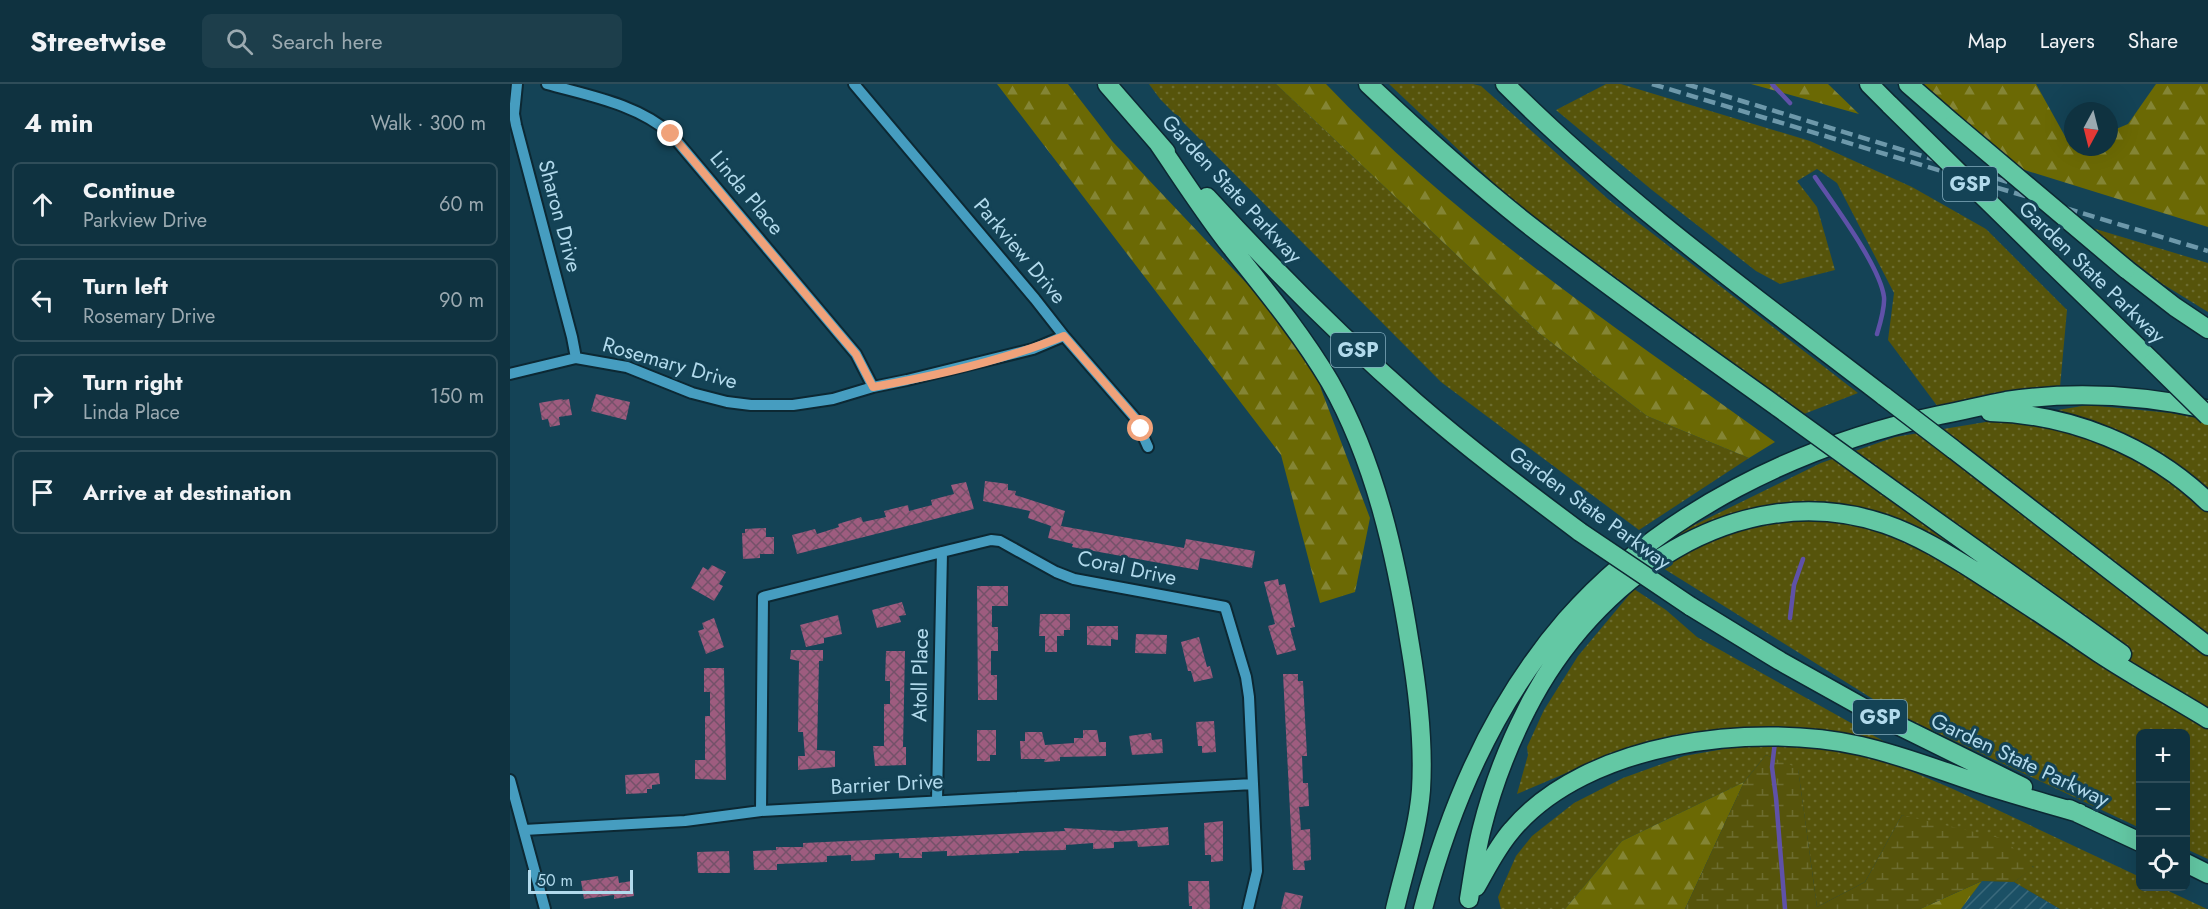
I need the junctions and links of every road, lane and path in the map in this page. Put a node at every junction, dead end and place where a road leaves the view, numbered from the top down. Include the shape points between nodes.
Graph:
1 (517, 84) edge
2 (547, 84) edge
3 (854, 84) edge
4 (1107, 84) edge
5 (1368, 84) edge
6 (1505, 84) edge
7 (1869, 84) edge
8 (1908, 84) edge
9 (1158, 143) junction
10 (2208, 329) edge
11 (1064, 336) junction
12 (576, 358) junction
13 (510, 374) edge
14 (873, 387) junction
15 (2208, 409) edge
16 (1959, 412) junction
17 (2208, 416) edge
18 (1148, 447) dead end
19 (2208, 502) edge
20 (942, 552) junction
21 (2208, 646) edge
22 (2208, 719) edge
23 (510, 780) edge
24 (1253, 784) junction
25 (937, 800) junction
26 (761, 811) junction
27 (2079, 813) junction
28 (524, 830) junction
29 (2136, 840) edge
30 (2190, 865) edge
31 (2208, 874) edge
32 (1468, 904) edge
33 (545, 909) edge
34 (1248, 909) edge
35 (1395, 909) edge
36 (1423, 909) edge

1 - 12 street, Sharon Drive via 516,125
2 - 14 street, Linda Place via 628,107 671,134 856,354
3 - 11 street, Parkview Drive
4 - 9 highway, Garden State Parkway / GSP
5 - 22 highway, bridge via 1524,221 1609,286 1996,562
6 - 21 highway, bridge via 1652,216
7 - 17 highway, Garden State Parkway / GSP, bridge
8 - 10 highway, bridge via 2126,269
9 - 27 highway, Garden State Parkway / GSP, bridge via 1300,295 1383,373 1468,447 1580,532 1771,656 1918,737
9 - 35 highway via 1317,361 1354,432 1378,502 1409,638 1421,755 1419,808
11 - 14 street, Rosemary Drive via 1033,349
11 - 18 street, Parkview Drive via 1135,418
12 - 13 street, Rosemary Drive
12 - 14 street, Rosemary Drive via 627,367 692,393 751,405 819,402
15 - 16 highway via 2165,401 2084,396 2025,399
16 - 19 highway via 2025,414 2089,430 2150,457
16 - 36 highway via 1860,436 1769,472 1692,515 1610,576 1537,657 1485,742 1453,813
20 - 24 street, Coral Drive via 1000,541 1074,579 1225,607 1246,677
20 - 25 street, Atoll Place
20 - 26 street, Coral Drive via 763,597
22 - 32 highway via 1957,560 1902,530 1824,511 1748,519 1705,532 1657,560 1599,608 1559,656 1527,709 1508,752 1481,830
23 - 28 street
24 - 25 street, Barrier Drive
24 - 34 street, Coral Drive via 1257,871
25 - 26 street, Barrier Drive
26 - 28 street, Barrier Drive via 685,821
27 - 29 highway, Garden State Parkway / GSP
27 - 32 highway via 1860,746 1795,737 1707,740 1624,760 1550,795 1512,829
28 - 33 street
30 - 31 highway

